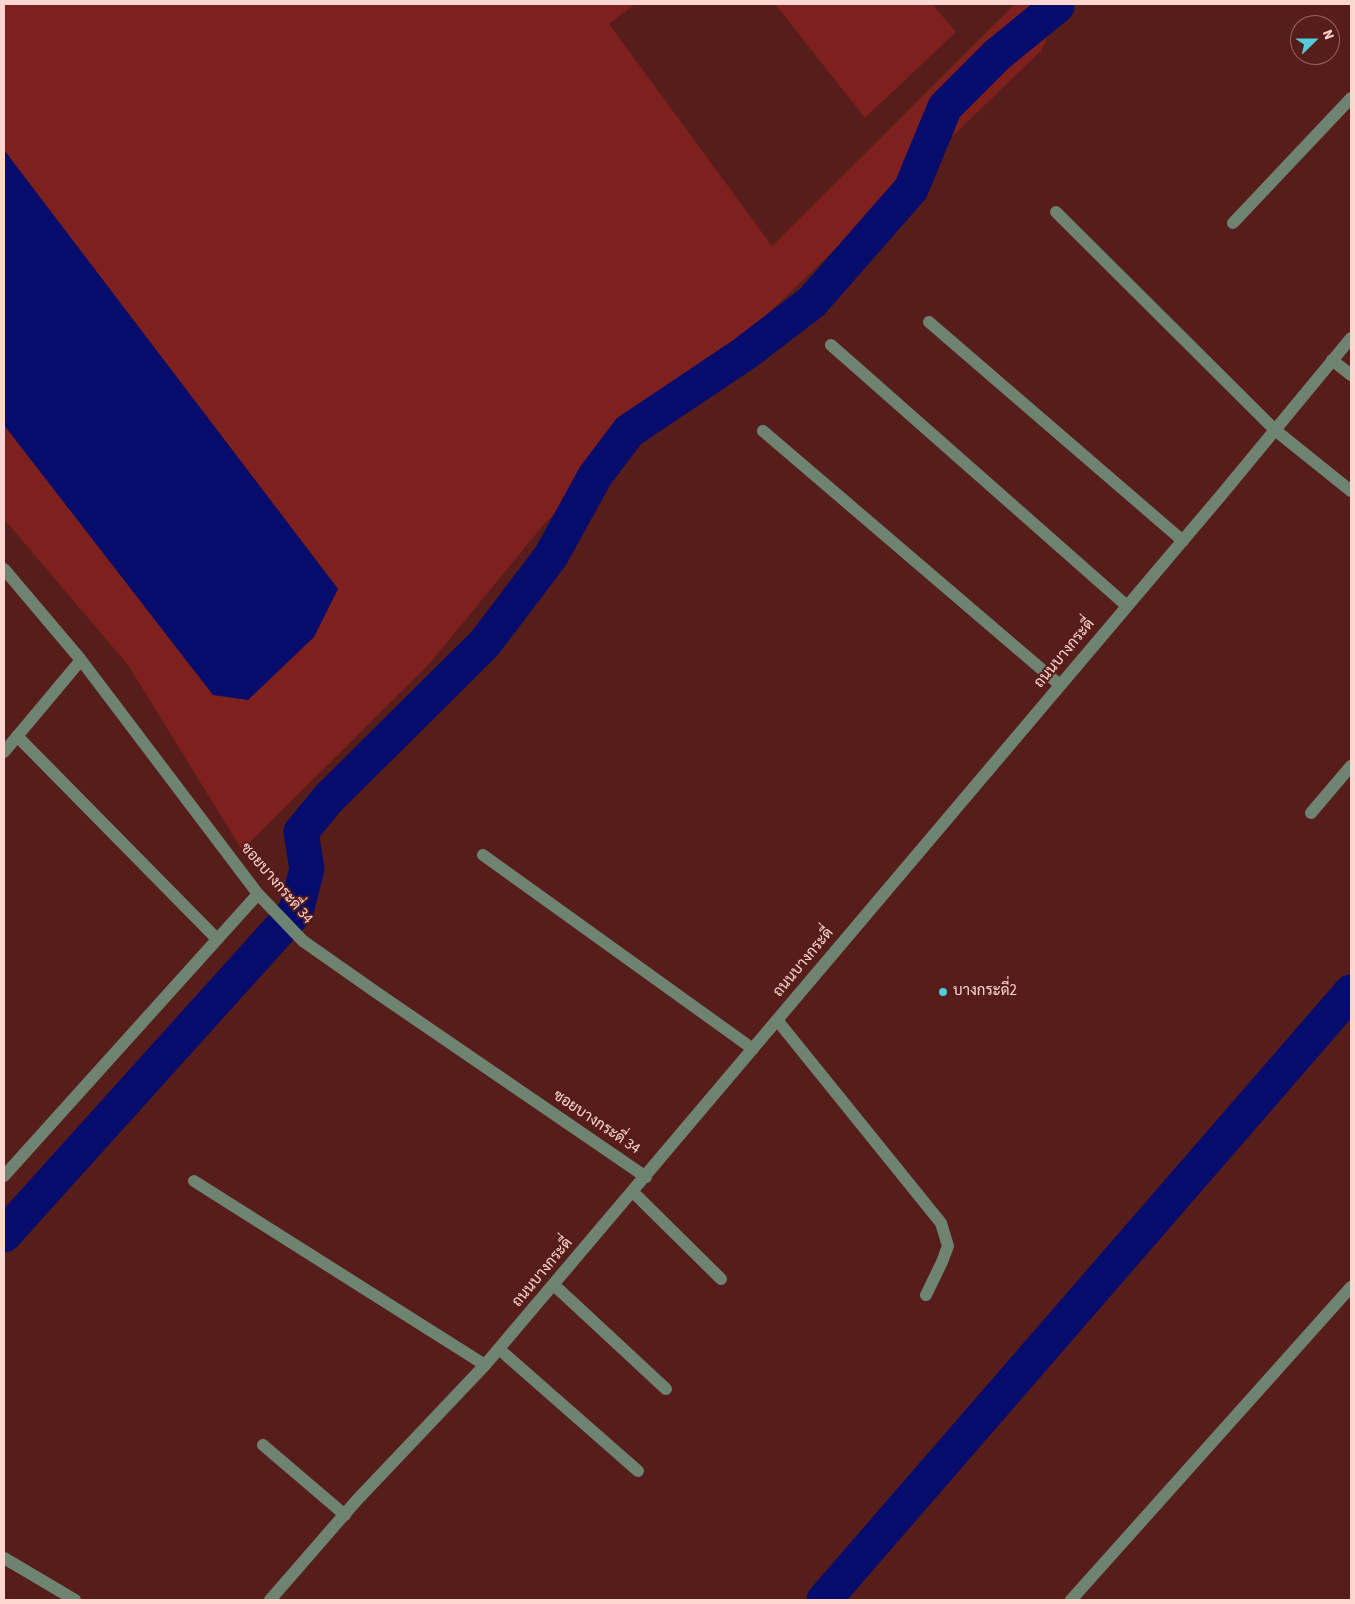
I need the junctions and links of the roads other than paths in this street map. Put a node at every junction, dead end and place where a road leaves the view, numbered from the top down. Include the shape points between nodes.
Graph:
1 (1350, 102) edge
2 (1056, 212) dead end
3 (1233, 224) dead end
4 (929, 322) dead end
5 (1351, 338) edge
6 (831, 345) dead end
7 (1332, 360) junction
8 (1351, 375) edge
9 (1275, 430) junction
10 (763, 431) dead end
11 (1351, 491) edge
12 (1182, 541) junction
13 (4, 569) edge
14 (1127, 606) junction
15 (81, 660) junction
16 (1060, 685) junction
17 (17, 736) junction
18 (4, 752) edge
19 (1351, 766) edge
20 (1311, 813) dead end
21 (484, 855) dead end
22 (258, 894) junction
23 (217, 939) junction
24 (777, 1020) junction
25 (753, 1049) junction
26 (4, 1176) edge
27 (646, 1176) junction
28 (194, 1181) dead end
29 (632, 1192) junction
30 (721, 1279) dead end
31 (554, 1285) junction
32 (1351, 1287) edge
33 (926, 1295) dead end
34 (499, 1349) junction
35 (485, 1365) junction
36 (666, 1389) dead end
37 (263, 1444) dead end
38 (638, 1471) dead end
39 (345, 1515) junction
40 (4, 1558) edge
41 (75, 1600) edge
42 (271, 1600) edge
43 (1071, 1600) edge

1 - 3 street
2 - 9 street
4 - 12 street
5 - 7 street, ถนนบางกระดี่
6 - 14 street
7 - 8 street
7 - 9 street, ถนนบางกระดี่
9 - 11 street
9 - 12 street, ถนนบางกระดี่
10 - 16 street
12 - 14 street, ถนนบางกระดี่
13 - 15 street, ซอยบางกระดี่ 34
14 - 16 street, ถนนบางกระดี่
15 - 17 street
15 - 22 street, ซอยบางกระดี่ 34
16 - 24 street, ถนนบางกระดี่
17 - 18 street
17 - 23 street
19 - 20 street
21 - 25 street
22 - 23 street
22 - 27 street, ซอยบางกระดี่ 34 via 302,940
23 - 26 street
24 - 25 street, ถนนบางกระดี่
24 - 33 street via 941,1223 948,1246
25 - 27 street, ถนนบางกระดี่
27 - 29 street, ถนนบางกระดี่
28 - 35 street
29 - 30 street
29 - 31 street, ถนนบางกระดี่
31 - 34 street, ถนนบางกระดี่
31 - 36 street
32 - 43 street
34 - 35 street, ถนนบางกระดี่
34 - 38 street
35 - 39 street, ถนนบางกระดี่
37 - 39 street
39 - 42 street, ถนนบางกระดี่
40 - 41 street

